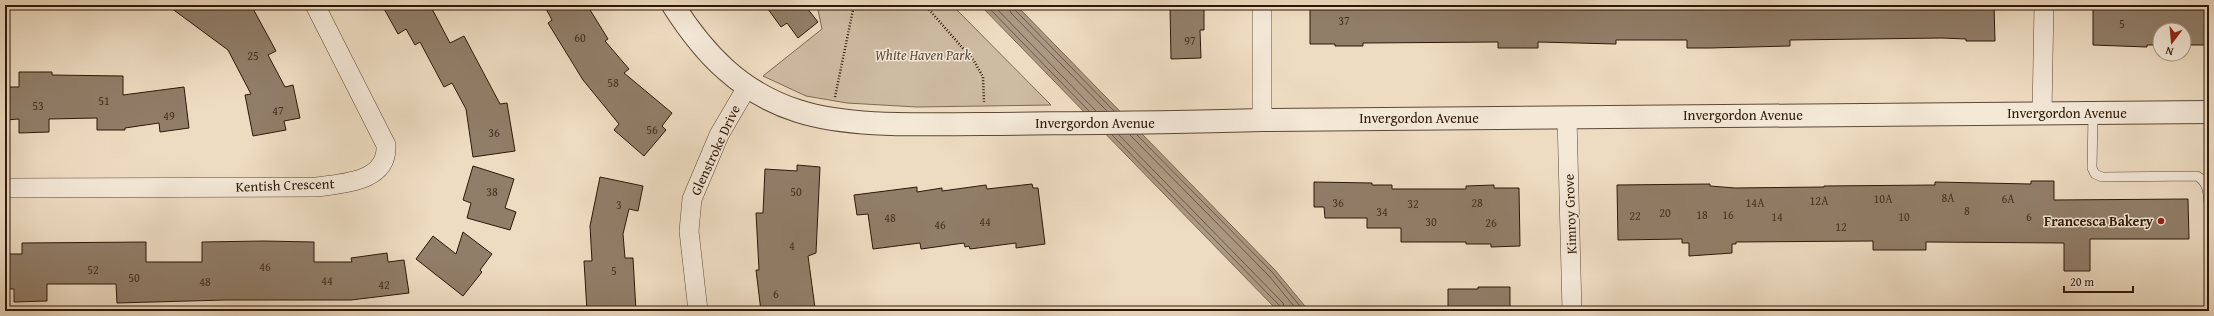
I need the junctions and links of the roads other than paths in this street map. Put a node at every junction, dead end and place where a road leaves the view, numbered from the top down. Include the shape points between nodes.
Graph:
1 (315, 5) edge
2 (672, 5) edge
3 (1262, 5) edge
4 (2044, 5) edge
5 (747, 87) junction
6 (2209, 112) edge
7 (2042, 113) junction
8 (2093, 114) junction
9 (1567, 117) junction
10 (1262, 120) junction
11 (5, 188) edge
12 (2209, 204) edge
13 (698, 311) edge
14 (1572, 311) edge

1 - 11 street, Kentish Crescent via 386,144 387,155 379,168 361,180 317,187
2 - 5 street, Invergordon Avenue via 705,51
3 - 10 street
4 - 7 street
5 - 10 street, Invergordon Avenue via 798,112 891,124
5 - 13 street, Glenstroke Drive via 719,135 692,199 689,231
6 - 8 street, Invergordon Avenue
7 - 8 street, Invergordon Avenue
7 - 9 street, Invergordon Avenue
8 - 12 lane via 2092,168 2095,174 2102,177 2197,176 2202,178 2207,188
9 - 10 street, Invergordon Avenue
9 - 14 street, Kimroy Grove

